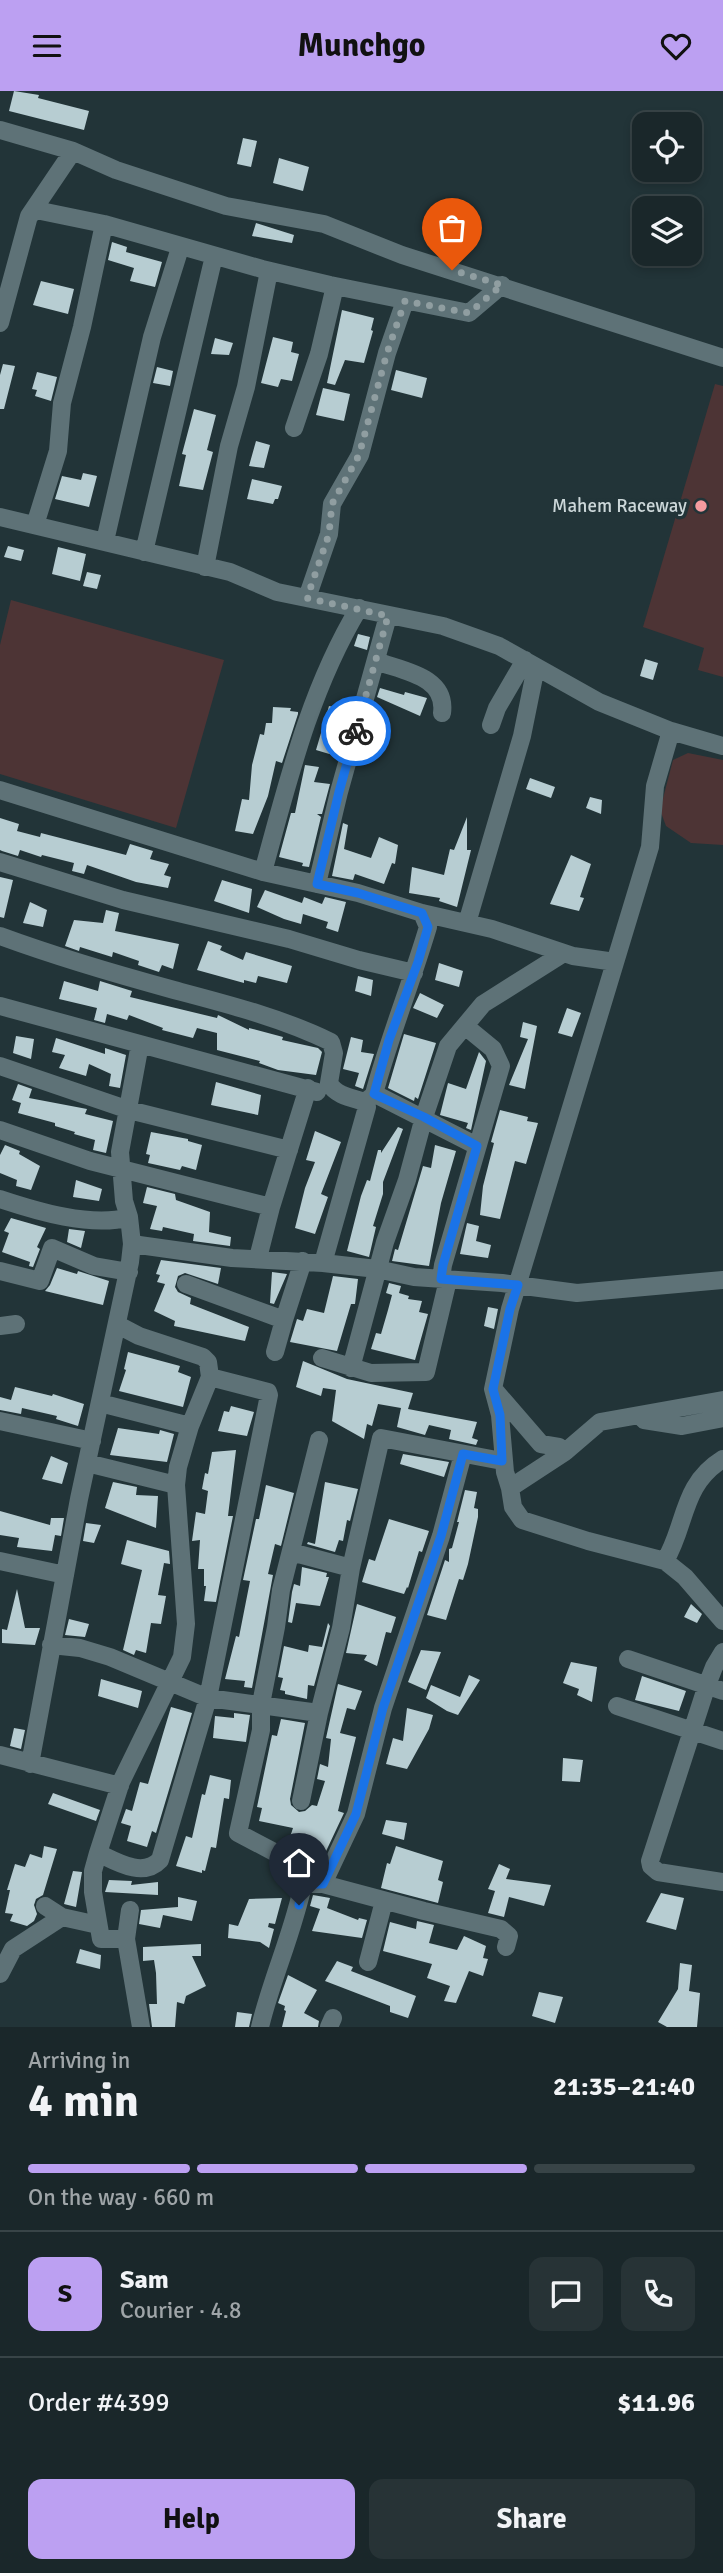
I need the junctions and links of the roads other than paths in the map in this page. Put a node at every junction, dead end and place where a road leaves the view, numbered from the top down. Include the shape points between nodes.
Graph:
1 (0, 130) edge
2 (73, 151) junction
3 (29, 216) junction
4 (104, 224) junction
5 (180, 248) junction
6 (214, 256) junction
7 (269, 271) junction
8 (502, 285) junction
9 (335, 286) junction
10 (405, 301) junction
11 (0, 323) edge
12 (723, 358) edge
13 (294, 428) dead end
14 (0, 517) edge
15 (35, 525) junction
16 (105, 541) junction
17 (144, 552) junction
18 (205, 567) junction
19 (307, 598) junction
20 (359, 608) junction
21 (388, 616) junction
22 (376, 661) junction
23 (530, 663) junction
24 (442, 713) dead end
25 (491, 725) dead end
26 (671, 731) junction
27 (723, 746) edge
28 (0, 790) edge
29 (0, 862) edge
30 (263, 872) junction
31 (317, 884) junction
32 (422, 913) junction
33 (467, 923) junction
34 (0, 936) edge
35 (564, 953) junction
36 (615, 961) junction
37 (414, 973) junction
38 (0, 1006) edge
39 (465, 1026) junction
40 (140, 1044) junction
41 (0, 1066) edge
42 (308, 1089) junction
43 (333, 1090) junction
44 (370, 1098) junction
45 (130, 1110) junction
46 (424, 1117) junction
47 (0, 1130) edge
48 (477, 1146) junction
49 (289, 1150) junction
50 (122, 1170) junction
51 (0, 1199) edge
52 (271, 1207) junction
53 (129, 1217) junction
54 (132, 1244) junction
55 (258, 1258) junction
56 (303, 1261) junction
57 (323, 1263) junction
58 (377, 1269) junction
59 (0, 1271) edge
60 (129, 1272) junction
61 (445, 1280) junction
62 (723, 1280) edge
63 (186, 1284) dead end
64 (518, 1285) junction
65 (284, 1319) junction
66 (118, 1325) junction
67 (275, 1352) dead end
68 (322, 1358) dead end
69 (351, 1368) junction
70 (210, 1377) junction
71 (493, 1389) junction
72 (723, 1400) edge
73 (100, 1403) junction
74 (723, 1418) edge
75 (0, 1421) edge
76 (190, 1426) junction
77 (591, 1428) junction
78 (319, 1440) dead end
79 (92, 1441) junction
80 (565, 1452) junction
81 (463, 1454) junction
82 (723, 1459) edge
83 (502, 1461) junction
84 (87, 1463) junction
85 (176, 1485) junction
86 (510, 1488) junction
87 (291, 1552) junction
88 (0, 1561) edge
89 (665, 1561) junction
90 (351, 1568) junction
91 (65, 1576) junction
92 (723, 1621) edge
93 (51, 1645) junction
94 (723, 1652) edge
95 (628, 1659) dead end
96 (172, 1681) junction
97 (715, 1688) edge
98 (208, 1698) junction
99 (261, 1704) junction
100 (617, 1706) dead end
101 (319, 1713) junction
102 (693, 1730) junction
103 (723, 1741) edge
104 (0, 1755) edge
105 (30, 1764) junction
106 (120, 1786) junction
107 (301, 1801) dead end
108 (98, 1853) junction
109 (304, 1880) junction
110 (723, 1882) edge
111 (323, 1884) junction
112 (384, 1901) junction
113 (45, 1906) dead end
114 (130, 1910) dead end
115 (62, 1917) junction
116 (98, 1925) junction
117 (126, 1939) junction
118 (506, 1947) dead end
119 (368, 1962) dead end
120 (0, 1974) edge
121 (141, 2027) edge
122 (260, 2027) edge

1 - 2 street
2 - 3 street
2 - 8 street via 226,206 324,224 402,255
3 - 4 street via 36,210
3 - 11 street
4 - 5 street
4 - 15 street via 62,403 58,451
5 - 6 street
5 - 16 street via 152,337
6 - 7 street
6 - 17 street
7 - 9 street
7 - 18 street
8 - 10 street via 469,313
8 - 12 street
9 - 10 street
9 - 13 street
10 - 19 street via 359,455 332,504 329,534
14 - 15 street
15 - 16 street
16 - 17 street
17 - 18 street
18 - 19 street
19 - 20 street
20 - 21 street
20 - 30 street via 313,704
21 - 22 street
21 - 23 street via 443,626 499,646
22 - 24 street via 435,685
22 - 31 street
23 - 25 street via 497,708
23 - 26 street via 598,702
23 - 33 street via 522,736
26 - 27 street
26 - 36 street via 655,786 650,847
28 - 30 street
29 - 37 street via 123,900
30 - 31 street
31 - 32 street
32 - 33 street
32 - 37 street via 428,927
33 - 35 street
34 - 43 street via 69,961 314,1033 334,1045 329,1083
35 - 36 street
35 - 39 street via 483,1004
36 - 64 street
37 - 44 street
38 - 40 street
39 - 46 street via 448,1046
39 - 48 street via 493,1049 501,1066
40 - 42 street
40 - 45 street
41 - 45 street
42 - 43 street
42 - 49 street
43 - 44 street
44 - 46 street
44 - 57 street
45 - 49 street
45 - 50 street via 120,1152
46 - 48 street
46 - 58 street
47 - 50 street
48 - 61 street via 443,1265
49 - 52 street
50 - 52 street
50 - 53 street
51 - 53 street via 78,1218 105,1221
52 - 55 street
53 - 54 street
54 - 55 street
54 - 60 street
55 - 56 street
56 - 57 street
56 - 65 street
57 - 58 street
58 - 61 street
58 - 69 street
59 - 60 street via 40,1281 52,1248 94,1266
60 - 66 street
61 - 64 street
61 - 69 street via 426,1372 384,1374
62 - 64 street via 591,1293
63 - 65 street
64 - 71 street
65 - 67 street
66 - 70 street via 202,1357 208,1362
66 - 73 street
68 - 69 street
70 - 76 street
70 - 98 street via 269,1395
71 - 80 street via 541,1444
71 - 83 street via 500,1415
72 - 77 street via 609,1419
73 - 76 street
73 - 79 street
74 - 77 street via 682,1426 640,1419
75 - 79 street
76 - 85 street
77 - 80 street
78 - 87 street
79 - 84 street
80 - 86 street
81 - 83 street
81 - 90 street via 381,1438
81 - 111 street via 441,1536 383,1708 356,1814
82 - 89 street via 699,1481 686,1502
83 - 86 street
84 - 85 street
84 - 91 street
85 - 96 street via 186,1624 183,1657
86 - 89 street via 513,1507 522,1520
87 - 90 street
87 - 99 street
88 - 91 street
89 - 92 street
90 - 101 street
91 - 93 street
93 - 96 street via 80,1648
93 - 105 street
94 - 97 street via 714,1667
95 - 97 street
96 - 98 street
96 - 106 street
97 - 102 street
98 - 99 street
98 - 108 street via 160,1860 142,1869
99 - 101 street
99 - 109 street via 261,1730 238,1833 276,1853 297,1868
100 - 102 street
101 - 107 street
102 - 103 street
102 - 110 street via 650,1861 658,1872
104 - 105 street
105 - 106 street
106 - 108 street
108 - 116 street via 93,1892
109 - 111 street
109 - 122 street
111 - 112 street
112 - 118 street via 501,1929 509,1936
112 - 119 street
113 - 115 street
114 - 117 street
115 - 116 street
115 - 120 street via 13,1949
116 - 117 street via 100,1939
117 - 121 street

